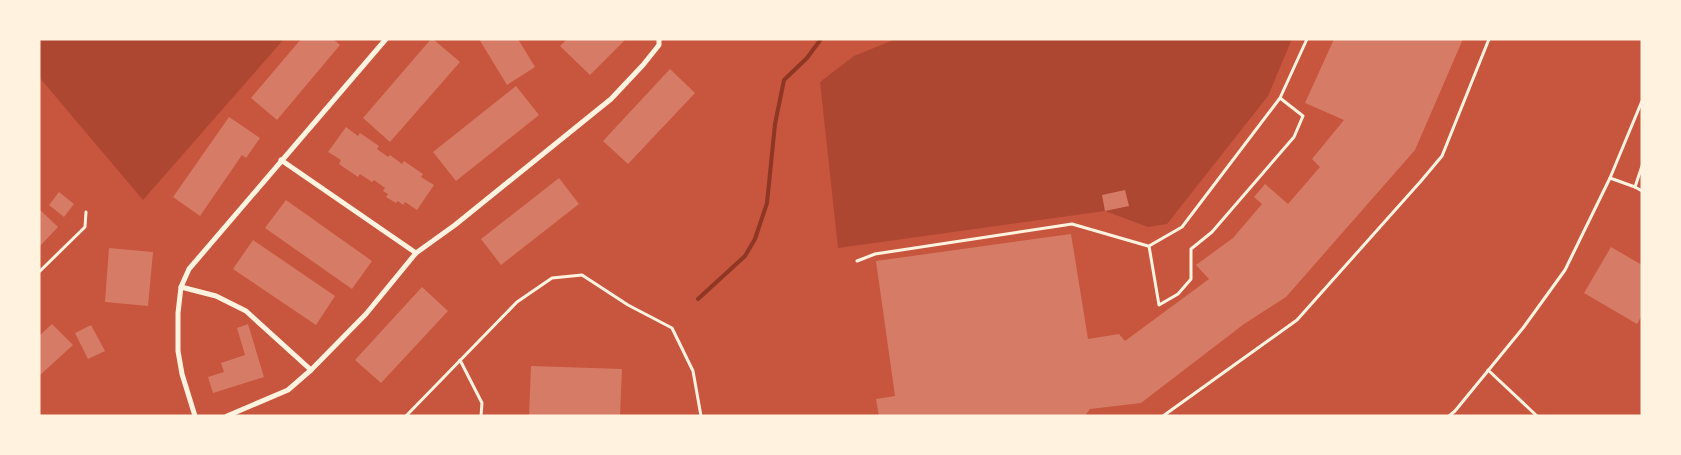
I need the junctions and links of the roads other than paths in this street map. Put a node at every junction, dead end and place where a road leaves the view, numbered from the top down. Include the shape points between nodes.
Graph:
1 (386, 39) edge
2 (659, 39) edge
3 (1307, 39) edge
4 (1489, 39) edge
5 (1280, 98) junction
6 (1642, 101) edge
7 (281, 160) junction
8 (1642, 166) edge
9 (1610, 178) junction
10 (1635, 187) junction
11 (1642, 191) edge
12 (86, 212) dead end
13 (1149, 246) junction
14 (416, 254) junction
15 (857, 261) dead end
16 (39, 272) edge
17 (181, 287) junction
18 (460, 360) junction
19 (311, 370) junction
20 (1488, 370) junction
21 (195, 416) edge
22 (226, 416) edge
23 (406, 416) edge
24 (481, 416) edge
25 (700, 416) edge
26 (1163, 416) edge
27 (1449, 416) edge
28 (1537, 416) edge

1 - 7 street
2 - 14 street via 659,45 611,99
3 - 5 lane
4 - 26 lane via 1442,156 1427,174 1297,320
5 - 13 lane via 1182,227
5 - 13 lane via 1304,116 1294,136 1212,232 1191,249 1191,279 1178,294 1159,305
6 - 9 lane
7 - 14 street
7 - 17 street via 189,269
8 - 10 lane
9 - 10 lane
9 - 20 lane via 1565,270
10 - 11 lane
12 - 16 lane via 85,227
13 - 15 lane via 1072,224 875,254
14 - 19 street via 366,314
17 - 19 street via 216,296 246,311
17 - 21 street via 178,351
18 - 23 lane
18 - 24 lane via 482,404
18 - 25 lane via 517,302 552,278 582,275 672,328 693,371
19 - 22 street via 288,390
20 - 27 lane
20 - 28 lane

